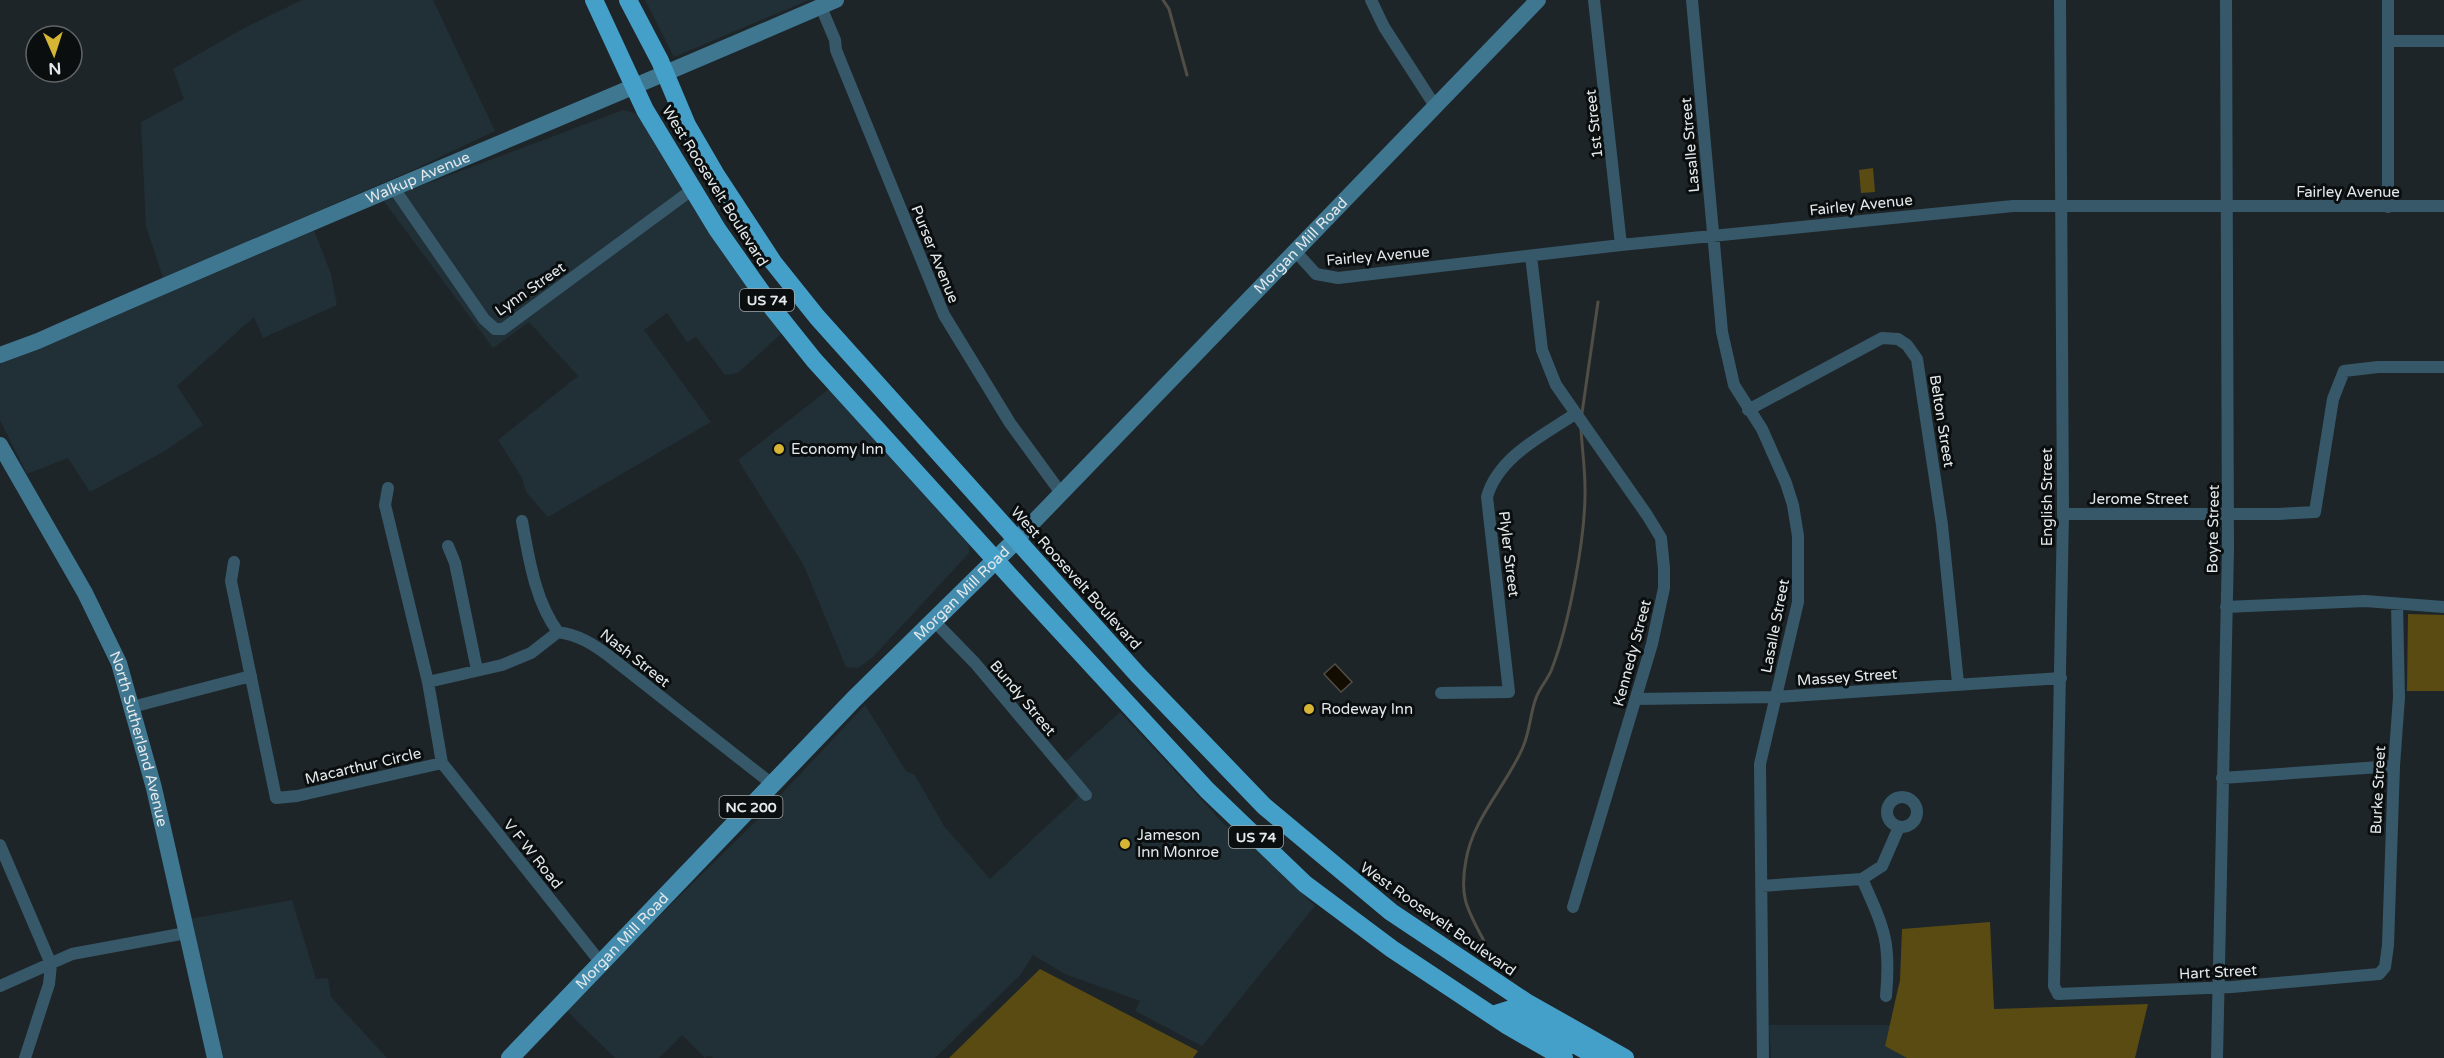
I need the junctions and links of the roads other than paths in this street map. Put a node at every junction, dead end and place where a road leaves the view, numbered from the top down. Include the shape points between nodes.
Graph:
1 (594, 0) edge
2 (628, 0) edge
3 (1371, 0) edge
4 (1538, 0) edge
5 (1594, 0) edge
6 (1692, 0) edge
7 (2060, 0) edge
8 (2226, 0) edge
9 (2388, 0) edge
10 (829, 3) edge
11 (2388, 41) junction
12 (2444, 41) edge
13 (666, 74) junction
14 (635, 88) junction
15 (1435, 106) junction
16 (393, 187) junction
17 (693, 189) junction
18 (2444, 206) edge
19 (2061, 207) junction
20 (2228, 207) junction
21 (2388, 207) junction
22 (1713, 236) junction
23 (1621, 245) junction
24 (1295, 251) junction
25 (1531, 256) junction
26 (0, 355) edge
27 (2444, 368) edge
28 (1748, 410) junction
29 (1575, 414) junction
30 (0, 445) edge
31 (388, 488) dead end
32 (1061, 493) junction
33 (2063, 513) junction
34 (2228, 514) junction
35 (522, 522) dead end
36 (1017, 539) junction
37 (448, 546) dead end
38 (995, 560) junction
39 (234, 562) dead end
40 (2397, 604) junction
41 (2444, 607) edge
42 (2226, 608) junction
43 (934, 622) junction
44 (558, 632) junction
45 (477, 670) junction
46 (251, 676) junction
47 (2061, 678) junction
48 (428, 682) junction
49 (1958, 683) junction
50 (1441, 693) dead end
51 (1776, 697) junction
52 (1636, 699) junction
53 (132, 707) junction
54 (442, 764) junction
55 (2394, 766) junction
56 (2222, 778) junction
57 (772, 784) junction
58 (1086, 795) dead end
59 (1899, 827) dead end
60 (0, 845) edge
61 (1862, 879) junction
62 (1761, 886) junction
63 (1573, 907) dead end
64 (186, 933) junction
65 (601, 963) junction
66 (51, 964) junction
67 (2379, 974) joint
68 (0, 986) edge
69 (2219, 987) junction
70 (2058, 994) joint
71 (1886, 996) dead end
72 (1492, 1015) junction
73 (25, 1058) edge
74 (215, 1058) edge
75 (510, 1058) edge
76 (1564, 1058) edge
77 (1599, 1058) edge
78 (1625, 1058) edge
79 (1763, 1058) edge
80 (2217, 1058) edge

1 - 14 highway, West Roosevelt Boulevard / US 74
2 - 13 highway, West Roosevelt Boulevard / US 74
3 - 15 street
4 - 15 street, Morgan Mill Road
5 - 23 street, 1st Street
6 - 22 street, Lasalle Street
7 - 19 street, English Street
8 - 20 street, Boyte Street
9 - 11 street
10 - 13 street, Walkup Avenue
10 - 32 street, Purser Avenue via 836,50 944,315 1010,423
11 - 12 street
11 - 21 street
13 - 14 street, Walkup Avenue
13 - 36 highway, West Roosevelt Boulevard / US 74 via 687,125 734,206 773,262 817,317
14 - 16 street, Walkup Avenue
14 - 17 highway, West Roosevelt Boulevard / US 74
15 - 24 street, Morgan Mill Road
16 - 17 street, Lynn Street via 484,319 495,329 503,329
16 - 26 street, Walkup Avenue
17 - 38 highway, West Roosevelt Boulevard / US 74 via 717,229 814,360
18 - 21 street, Fairley Avenue
19 - 20 street, Fairley Avenue
19 - 22 street, Fairley Avenue via 2013,206
19 - 33 street, English Street
20 - 21 street, Fairley Avenue
20 - 34 street, Boyte Street
22 - 23 street, Fairley Avenue
22 - 28 street, Lasalle Street via 1727,364
23 - 25 street, Fairley Avenue
24 - 25 street, Fairley Avenue via 1309,268 1326,278
24 - 32 street, Morgan Mill Road
25 - 29 street, Kennedy Street via 1545,361
27 - 34 street, Jerome Street via 2344,371 2333,399 2315,512
28 - 49 street, Belton Street via 1882,338 1898,339 1907,345 1917,359 1926,406
28 - 51 street, Lasalle Street via 1762,429 1786,483 1798,536 1798,602
29 - 50 street, Plyler Street via 1508,462 1491,483 1487,497 1509,692
29 - 52 street, Kennedy Street via 1661,538 1664,588
30 - 53 street, North Sutherland Avenue via 108,639
31 - 48 street, Macarthur Circle via 385,505
32 - 36 street, Morgan Mill Road
33 - 34 street, Jerome Street
33 - 47 street, English Street
34 - 42 street, Boyte Street
35 - 44 street via 531,568 545,610
36 - 38 main road, Morgan Mill Road / NC 200
36 - 78 highway, West Roosevelt Boulevard / US 74 via 1138,675 1264,806 1345,876 1391,912 1516,996
37 - 45 street
38 - 43 main road, Morgan Mill Road / NC 200
38 - 72 highway, West Roosevelt Boulevard / US 74 via 1207,790 1305,884 1392,950
39 - 46 street, Macarthur Circle via 231,581
40 - 41 street
40 - 42 street via 2328,601
40 - 55 street, Burke Street via 2399,697
42 - 56 street, Boyte Street
43 - 57 main road, Morgan Mill Road / NC 200
43 - 58 street, Bundy Street via 975,663
44 - 45 street via 531,653
44 - 57 street, Nash Street via 588,640
45 - 48 street
46 - 53 street
46 - 54 street, Macarthur Circle via 276,798
47 - 49 street, Massey Street
47 - 70 street, English Street via 2054,906 2054,986
48 - 54 street, Macarthur Circle
49 - 51 street, Massey Street
51 - 52 street, Massey Street
51 - 62 street, Lasalle Street via 1760,764
52 - 63 street, Kennedy Street
53 - 64 street, North Sutherland Avenue
54 - 65 street, V F W Road
55 - 56 street
55 - 67 street, Burke Street via 2388,945 2385,967
56 - 69 street, Boyte Street
57 - 65 main road, Morgan Mill Road / NC 200
59 - 61 street via 1882,866
60 - 66 street
61 - 62 street
61 - 71 street via 1884,930 1888,950
62 - 79 street, Lasalle Street
64 - 66 street via 72,954
64 - 74 street, North Sutherland Avenue
65 - 75 main road, Morgan Mill Road / NC 200
66 - 68 street
66 - 73 street via 49,984
67 - 69 street, Hart Street
69 - 70 street, Hart Street
69 - 80 street, Boyte Street
72 - 76 highway, West Roosevelt Boulevard / US 74
72 - 77 highway via 1511,1009

